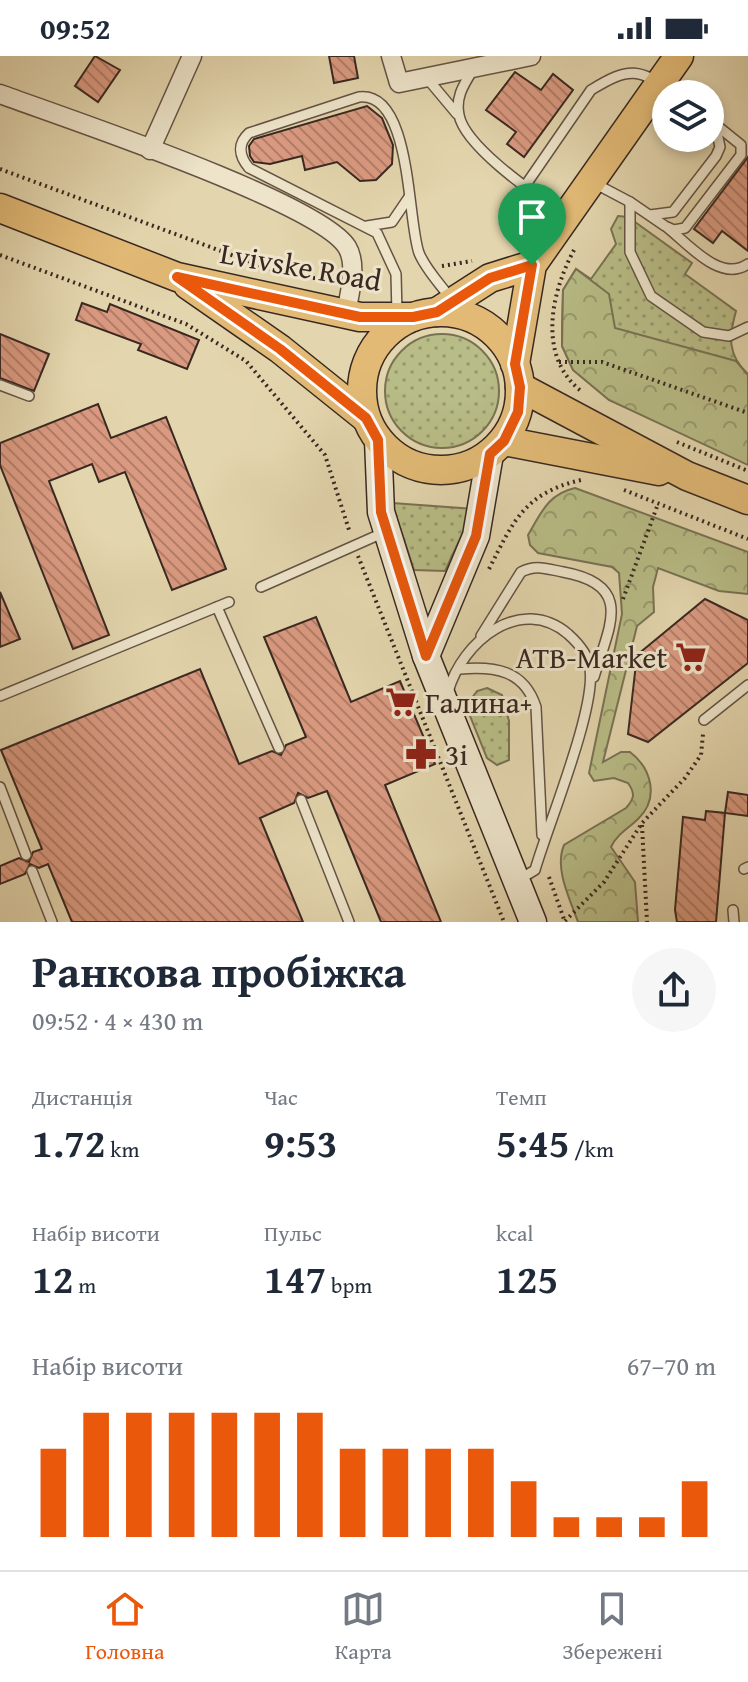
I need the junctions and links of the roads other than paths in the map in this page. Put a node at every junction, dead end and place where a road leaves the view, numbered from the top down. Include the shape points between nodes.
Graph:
1 (192, 56) edge
2 (391, 56) edge
3 (531, 56) edge
4 (679, 56) edge
5 (474, 68) junction
6 (426, 77) junction
7 (656, 80) edge
8 (671, 80) edge
9 (0, 94) edge
10 (652, 107) edge
11 (459, 118) junction
12 (724, 132) edge
13 (744, 148) edge
14 (150, 150) junction
15 (717, 152) edge
16 (591, 181) junction
17 (525, 186) junction
18 (410, 196) junction
19 (630, 202) junction
20 (0, 208) edge
21 (650, 215) junction
22 (367, 226) junction
23 (665, 226) junction
24 (573, 229) junction
25 (748, 264) edge
26 (532, 265) junction
27 (177, 277) junction
28 (425, 312) junction
29 (346, 314) junction
30 (748, 327) edge
31 (518, 375) junction
32 (0, 385) edge
33 (29, 396) dead end
34 (372, 429) junction
35 (497, 448) junction
36 (687, 476) junction
37 (748, 500) edge
38 (388, 530) junction
39 (261, 587) dead end
40 (229, 602) dead end
41 (217, 607) junction
42 (475, 645) junction
43 (416, 655) junction
44 (460, 669) junction
45 (748, 685) edge
46 (0, 696) edge
47 (588, 697) junction
48 (445, 702) junction
49 (704, 720) road end
50 (279, 748) dead end
51 (0, 787) edge
52 (301, 800) dead end
53 (543, 842) junction
54 (26, 855) dead end
55 (32, 871) dead end
56 (517, 882) junction
57 (733, 910) dead end
58 (52, 922) edge
59 (349, 922) edge
60 (533, 922) edge
61 (734, 922) edge

1 - 14 street
2 - 6 street via 399,83
3 - 5 street
4 - 8 main road
5 - 6 street
5 - 11 lane via 458,98
6 - 11 lane
7 - 17 lane via 644,72 623,73 591,90
9 - 14 street
10 - 16 main road
11 - 17 lane via 473,139
12 - 13 lane
13 - 23 lane via 685,228
14 - 29 street via 262,194 332,231 348,249 352,280
15 - 21 lane via 673,212
16 - 19 lane
16 - 24 main road
17 - 24 lane
18 - 22 lane via 392,222
18 - 22 lane via 396,127 367,96 265,126 243,139 242,159 249,168
18 - 28 lane
19 - 21 lane
19 - 30 lane via 630,252 651,296 703,332 729,336
20 - 27 main road, Lvivske Road
21 - 23 lane
22 - 28 lane via 385,245 396,274
23 - 25 lane via 723,271 735,272
24 - 26 main road
26 - 28 main road via 490,278
26 - 31 main road
27 - 29 main road, Lvivske Road
27 - 34 main road, Lvivske Road via 280,349
28 - 29 main road, Lvivske Road
28 - 31 main road via 462,315 485,325 503,342
28 - 34 main road via 391,329 364,369 361,394
31 - 35 main road via 518,412
31 - 36 main road
32 - 33 lane
34 - 35 main road via 396,457 419,468 444,471 468,466
34 - 38 main road via 381,512
35 - 36 main road
35 - 43 main road via 476,536
36 - 37 main road
38 - 39 lane
38 - 43 main road
40 - 41 lane
41 - 46 lane
41 - 50 lane
42 - 44 lane
42 - 47 lane via 506,621 543,619 572,637 588,658
42 - 47 lane via 521,572 532,566 590,577 610,600 612,618
43 - 48 main road
44 - 48 lane
44 - 53 lane via 506,672 531,691
45 - 49 lane
47 - 53 lane
48 - 56 main road
51 - 54 lane
52 - 59 lane
53 - 56 lane via 535,870
55 - 58 lane
56 - 60 main road
57 - 61 lane

